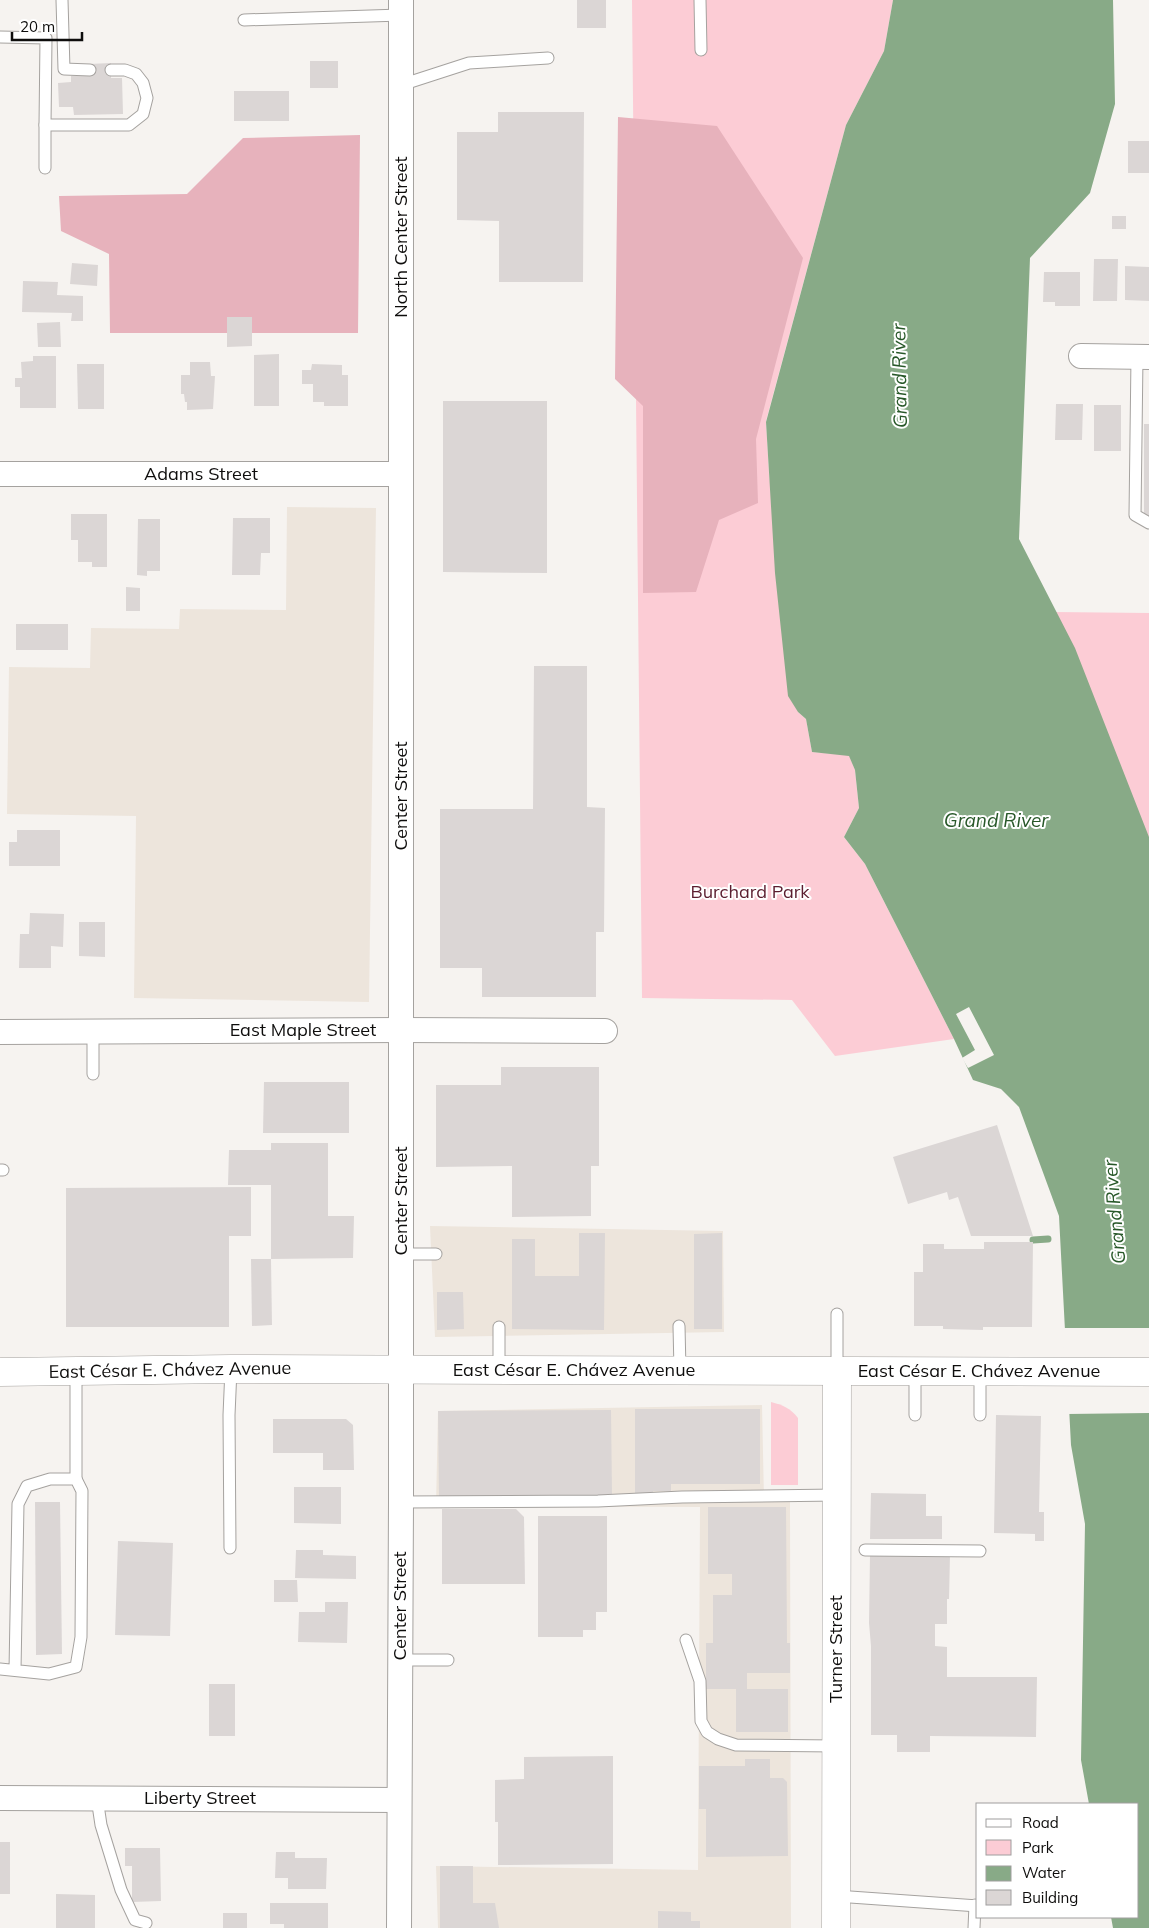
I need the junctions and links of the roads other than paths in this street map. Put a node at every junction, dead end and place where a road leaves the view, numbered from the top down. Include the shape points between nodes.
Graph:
1 (62, 0) edge
2 (700, 0) edge
3 (400, 7) edge
4 (244, 20) dead end
5 (0, 37) edge
6 (701, 50) dead end
7 (548, 58) dead end
8 (90, 70) dead end
9 (111, 70) dead end
10 (401, 85) junction
11 (45, 125) junction
12 (45, 168) dead end
13 (1081, 356) dead end
14 (1143, 357) edge
15 (0, 474) edge
16 (401, 474) junction
17 (1149, 523) edge
18 (400, 1030) junction
19 (94, 1031) junction
20 (605, 1031) dead end
21 (0, 1032) edge
22 (93, 1074) dead end
23 (400, 1254) junction
24 (436, 1254) dead end
25 (837, 1314) dead end
26 (679, 1326) dead end
27 (499, 1327) dead end
28 (231, 1369) junction
29 (401, 1369) junction
30 (499, 1370) junction
31 (680, 1370) junction
32 (837, 1370) junction
33 (76, 1371) junction
34 (915, 1371) junction
35 (989, 1371) junction
36 (0, 1372) edge
37 (1149, 1372) edge
38 (915, 1415) dead end
39 (980, 1415) dead end
40 (76, 1479) junction
41 (837, 1495) junction
42 (401, 1502) junction
43 (230, 1548) dead end
44 (865, 1550) dead end
45 (980, 1552) dead end
46 (686, 1640) dead end
47 (400, 1660) junction
48 (448, 1660) dead end
49 (0, 1669) edge
50 (16, 1670) junction
51 (836, 1746) junction
52 (0, 1798) edge
53 (97, 1798) junction
54 (399, 1800) junction
55 (836, 1896) junction
56 (976, 1906) edge
57 (146, 1923) dead end
58 (399, 1928) edge
59 (836, 1928) edge
60 (974, 1928) edge

1 - 8 lane via 64,69
2 - 6 lane
3 - 4 lane
3 - 10 street, North Center Street
5 - 11 lane via 46,38
7 - 10 lane via 470,63
9 - 11 lane via 136,74 143,83 147,98 143,114 129,125
10 - 16 street, North Center Street
11 - 12 lane
13 - 14 street
14 - 17 lane via 1135,515
15 - 16 street, Adams Street
16 - 18 street, Center Street
18 - 19 street, East Maple Street
18 - 20 street, East Maple Street
18 - 23 street, Center Street
19 - 21 street, East Maple Street
19 - 22 lane
23 - 24 lane
23 - 29 street, Center Street
25 - 32 lane
26 - 31 lane
27 - 30 lane
28 - 29 street, East César E. Chávez Avenue
28 - 33 street, East César E. Chávez Avenue
28 - 43 lane
29 - 30 street, East César E. Chávez Avenue
29 - 42 street, Center Street
30 - 31 street, East César E. Chávez Avenue
31 - 32 street, East César E. Chávez Avenue
32 - 34 street, East César E. Chávez Avenue
32 - 41 street, Turner Street
33 - 36 street, East César E. Chávez Avenue
33 - 40 lane
34 - 35 street, East César E. Chávez Avenue
34 - 38 lane
35 - 37 street, East César E. Chávez Avenue
35 - 39 lane
40 - 50 lane via 50,1479 27,1486 18,1504
40 - 50 lane via 82,1491 81,1637 76,1667 49,1674
41 - 42 lane
41 - 51 street, Turner Street
42 - 47 street, Center Street
44 - 45 lane
46 - 51 lane via 700,1681 701,1721 707,1732 736,1745
47 - 48 lane
47 - 54 street, Center Street
49 - 50 lane
51 - 55 street, Turner Street
52 - 53 street, Liberty Street
53 - 54 street, Liberty Street
53 - 57 lane via 101,1825 121,1890 135,1920
54 - 58 street, Center Street
55 - 56 lane
55 - 59 street, Turner Street
56 - 60 lane

